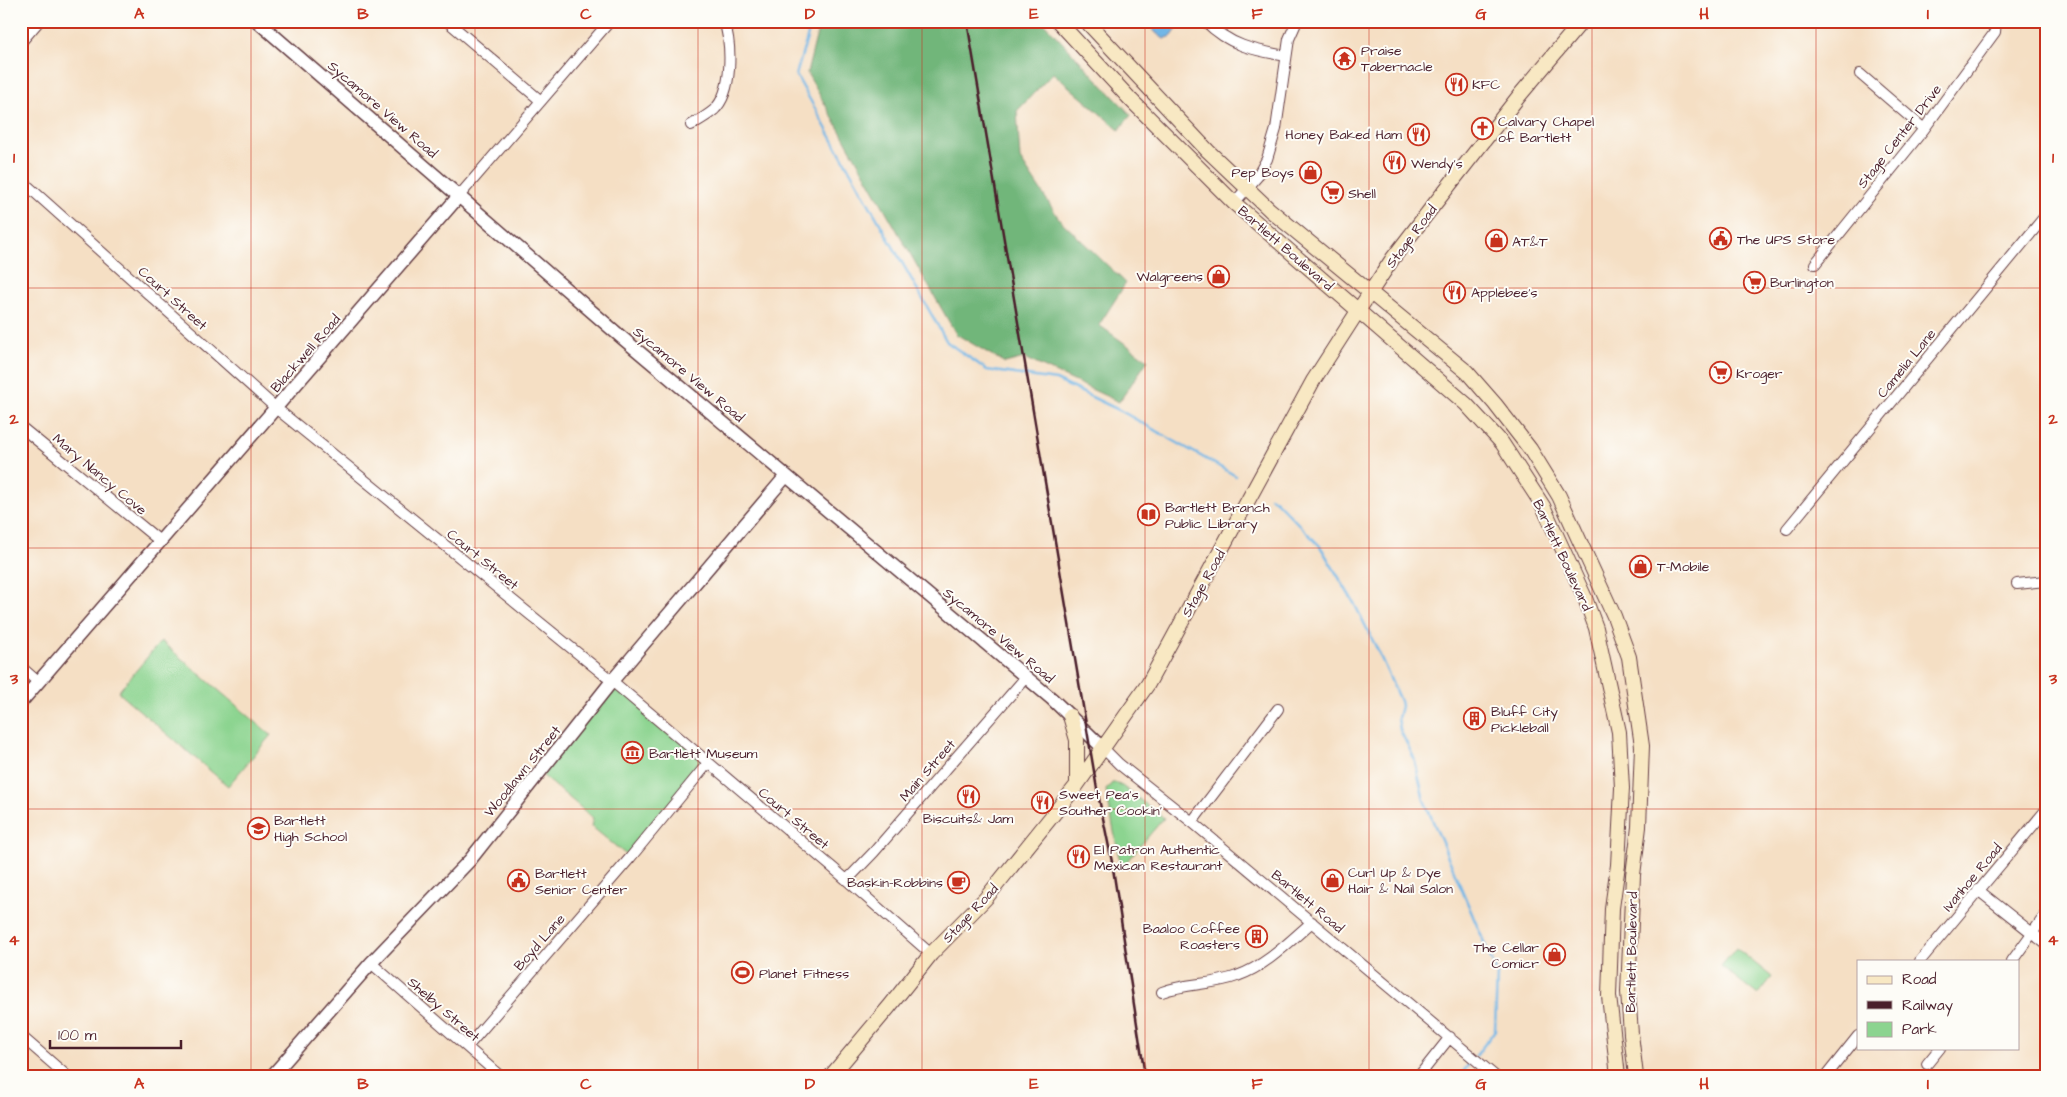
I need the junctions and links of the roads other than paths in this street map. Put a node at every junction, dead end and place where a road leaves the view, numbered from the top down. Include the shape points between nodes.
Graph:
1 (39, 21) edge
2 (257, 21) edge
3 (447, 21) edge
4 (610, 21) edge
5 (724, 21) edge
6 (1058, 21) edge
7 (1086, 21) edge
8 (1205, 21) edge
9 (1297, 21) edge
10 (1582, 21) edge
11 (1996, 21) edge
12 (21, 42) edge
13 (1286, 56) junction
14 (1860, 74) dead end
15 (541, 102) junction
16 (691, 126) dead end
17 (1924, 129) junction
18 (21, 180) edge
19 (1248, 188) junction
20 (459, 196) junction
21 (1234, 204) junction
22 (2046, 215) edge
23 (1814, 264) dead end
24 (1370, 293) junction
25 (1358, 311) junction
26 (276, 409) junction
27 (21, 427) edge
28 (786, 476) junction
29 (1787, 529) dead end
30 (161, 542) junction
31 (2046, 581) edge
32 (2018, 584) dead end
33 (21, 667) edge
34 (1026, 676) junction
35 (612, 681) junction
36 (38, 682) junction
37 (21, 702) edge
38 (1278, 708) dead end
39 (1070, 716) junction
40 (1103, 748) junction
41 (708, 762) junction
42 (1077, 785) junction
43 (2046, 810) edge
44 (1192, 822) junction
45 (1639, 827) junction
46 (1620, 828) junction
47 (847, 880) junction
48 (1978, 890) junction
49 (2046, 914) edge
50 (1312, 922) junction
51 (2032, 933) junction
52 (2046, 944) edge
53 (931, 954) junction
54 (1921, 960) edge
55 (2013, 960) edge
56 (370, 963) junction
57 (1162, 992) dead end
58 (1628, 992) junction
59 (1609, 996) junction
60 (21, 1036) edge
61 (1450, 1037) junction
62 (1857, 1037) edge
63 (467, 1047) junction
64 (1938, 1050) edge
65 (1927, 1064) dead end
66 (67, 1076) edge
67 (272, 1076) edge
68 (500, 1076) edge
69 (831, 1076) edge
70 (1419, 1076) edge
71 (1495, 1076) edge
72 (1618, 1076) edge
73 (1636, 1076) edge
74 (1826, 1076) edge

1 - 12 street
2 - 20 street, Sycamore View Road
3 - 15 street
4 - 15 street, Blackwell Road
5 - 16 street via 729,48 726,86 715,110
6 - 21 main road, Bartlett Boulevard
7 - 19 main road, Bartlett Boulevard via 1208,151
8 - 13 street via 1226,39 1239,45
9 - 13 street
10 - 24 main road, Stage Road via 1433,206
11 - 17 street, Stage Center Drive via 1995,32
13 - 19 street via 1276,129 1268,159
14 - 17 street
15 - 20 street, Blackwell Road
17 - 23 street, Stage Center Drive
18 - 26 street, Court Street
19 - 21 street
19 - 24 main road, Bartlett Boulevard
20 - 26 street, Blackwell Road
20 - 28 street, Sycamore View Road
21 - 25 main road, Bartlett Boulevard
22 - 29 street, Camelia Lane
24 - 25 main road, Stage Road
24 - 45 main road, Bartlett Boulevard via 1466,372 1524,442 1559,496 1614,616 1629,657 1642,746
25 - 40 main road, Stage Road via 1313,381 1148,684
25 - 46 main road, Bartlett Boulevard via 1466,404 1502,443 1543,506 1596,628 1619,732
26 - 30 street, Blackwell Road
26 - 35 street, Court Street
27 - 30 street, Mary Nancy Cove
28 - 34 street, Sycamore View Road
28 - 35 street, Woodlawn Street
30 - 36 street, Blackwell Road
31 - 32 street
33 - 36 street
34 - 39 street, Sycamore View Road
34 - 47 street, Main Street
35 - 41 street, Court Street
35 - 56 street, Woodlawn Street via 470,860
36 - 37 street, Blackwell Road
38 - 44 street
39 - 40 street, Sycamore View Road
39 - 42 main road via 1077,740
40 - 42 main road, Stage Road
40 - 44 street, Bartlett Road
41 - 47 street, Court Street
41 - 63 street, Boyd Lane
42 - 53 main road, Stage Road via 986,898
43 - 48 street, Ivanhoe Road
44 - 50 street, Bartlett Road
45 - 46 main road
45 - 58 main road, Bartlett Boulevard via 1633,875
46 - 59 main road, Bartlett Boulevard via 1612,908
47 - 53 street, Court Street
48 - 51 street
48 - 54 street, Ivanhoe Road
49 - 51 street
50 - 57 street via 1251,970 1236,977
50 - 61 street, Bartlett Road
51 - 52 street
51 - 55 street
53 - 69 main road, Stage Road
56 - 63 street, Shelby Street
56 - 67 street, Woodlawn Street
58 - 59 main road
58 - 73 main road, Bartlett Boulevard
59 - 72 main road, Bartlett Boulevard
60 - 66 street
61 - 70 street
61 - 71 street, Bartlett Road
62 - 74 street
63 - 68 street, Shelby Street
64 - 65 street

